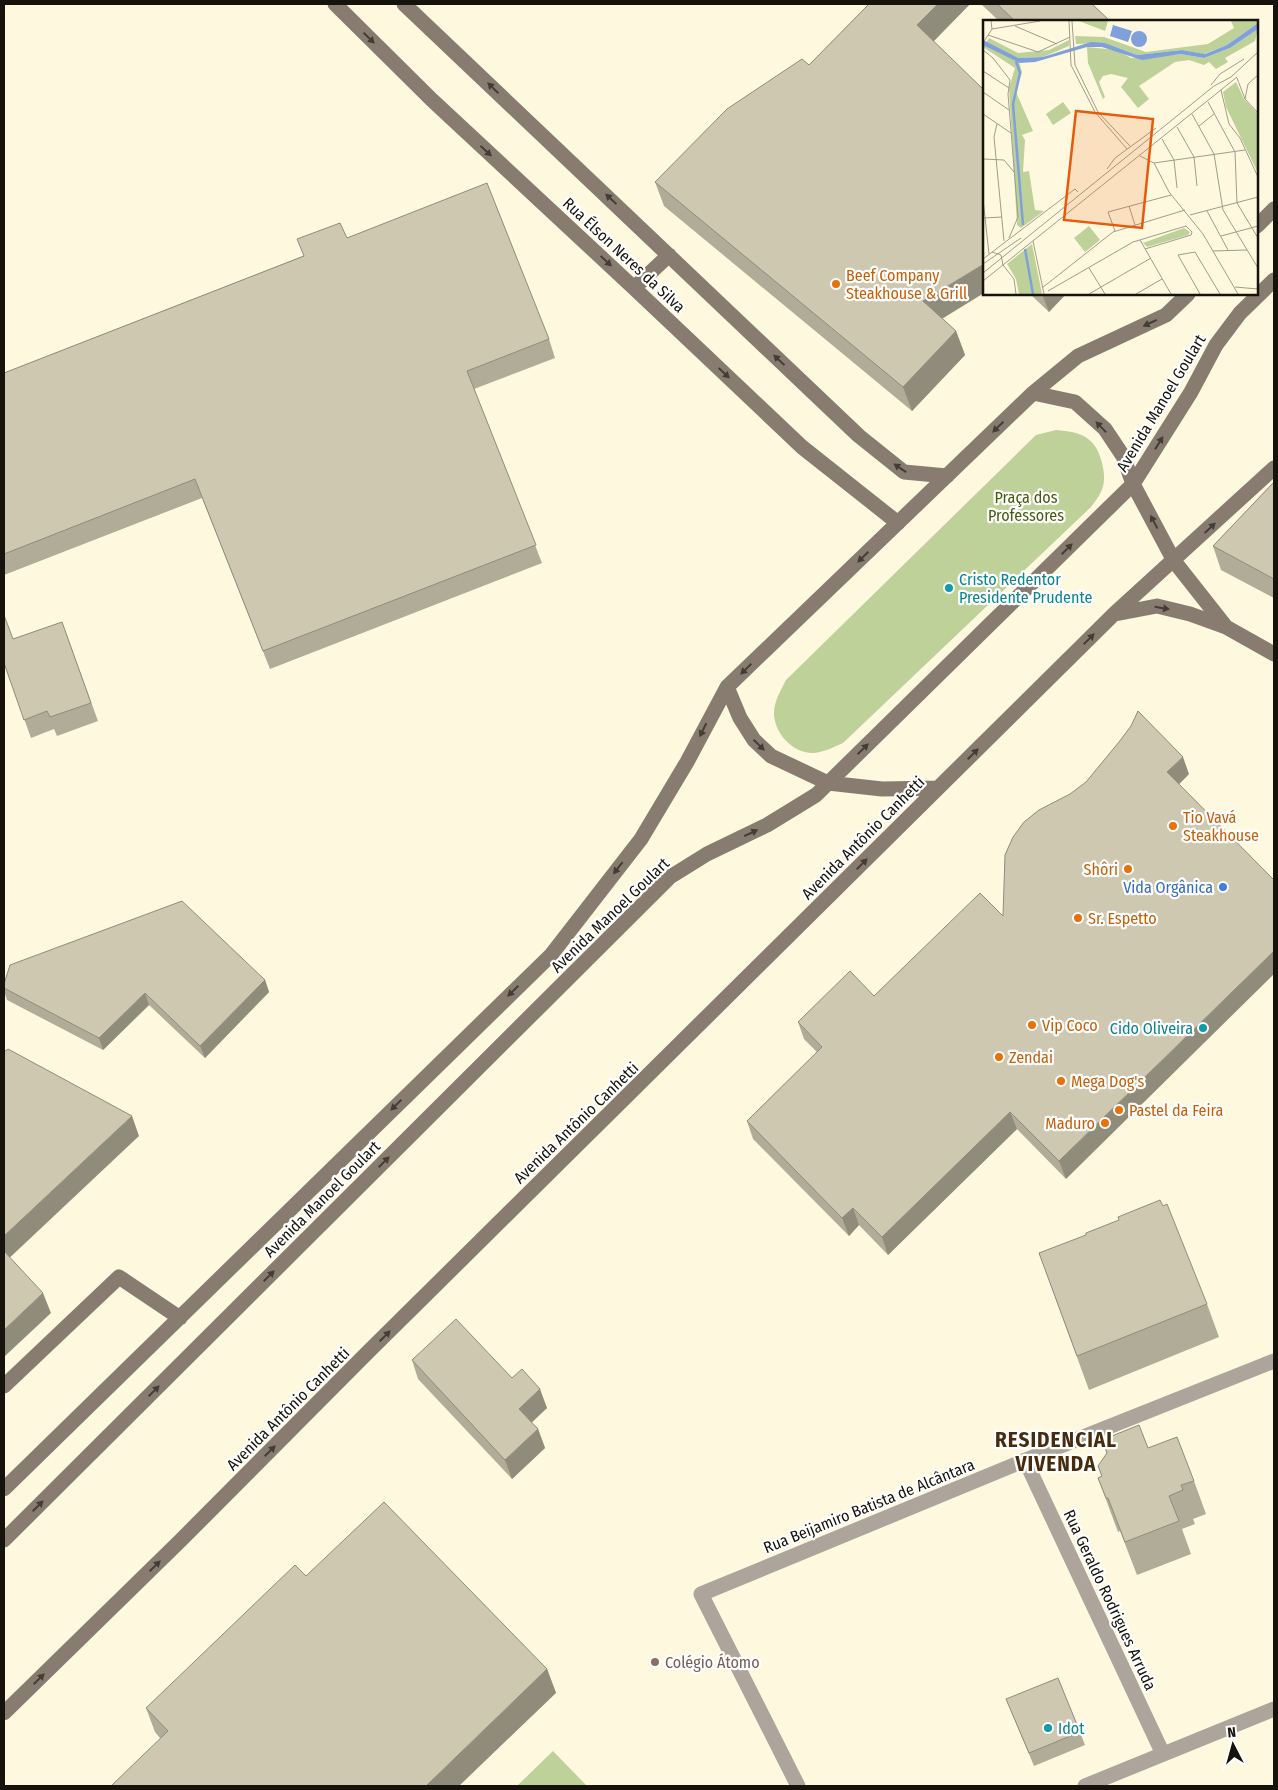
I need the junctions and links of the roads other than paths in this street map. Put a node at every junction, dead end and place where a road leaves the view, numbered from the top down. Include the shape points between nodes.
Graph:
1 (335, 4) edge
2 (404, 4) edge
3 (1274, 209) edge
4 (1258, 225) edge
5 (669, 255) junction
6 (1274, 280) edge
7 (634, 288) junction
8 (1187, 295) edge
9 (1033, 393) junction
10 (1274, 468) edge
11 (947, 476) junction
12 (1133, 484) junction
13 (898, 523) junction
14 (1174, 561) junction
15 (1114, 614) junction
16 (1226, 627) junction
17 (1274, 654) edge
18 (727, 687) junction
19 (828, 783) junction
20 (938, 788) junction
21 (180, 1318) junction
22 (1274, 1361) edge
23 (4, 1386) edge
24 (1025, 1460) junction
25 (4, 1489) edge
26 (4, 1540) edge
27 (1274, 1709) edge
28 (4, 1713) edge
29 (1163, 1754) junction
30 (798, 1786) edge
31 (1085, 1786) edge

1 -> 7 main road, Rua Élson Neres da Silva via 432,100
5 -> 2 main road, Rua Élson Neres da Silva
3 - 4 main road
5 - 7 main road
11 -> 5 main road, Rua Élson Neres da Silva via 904,472 859,436
12 -> 6 main road, Avenida Manoel Goulart via 1191,392 1216,345 1240,313
7 -> 13 main road, Rua Élson Neres da Silva via 802,447
8 -> 9 main road, Avenida Manoel Goulart via 1166,315 1078,356
9 -> 11 main road, Avenida Manoel Goulart
12 -> 9 main road via 1123,456 1105,429 1075,402
14 -> 10 main road, Avenida Antônio Canhetti
11 - 13 main road, Avenida Manoel Goulart
14 -> 12 main road
19 -> 12 main road, Avenida Manoel Goulart
13 -> 18 main road, Avenida Manoel Goulart
14 - 15 main road, Avenida Antônio Canhetti
14 - 16 main road
15 -> 16 main road via 1157,606
20 -> 15 main road, Avenida Antônio Canhetti
16 - 17 main road
18 -> 19 main road via 754,740 771,756
18 -> 21 main road, Avenida Manoel Goulart via 688,762 641,839 551,955
19 - 20 main road via 882,789
26 -> 19 main road, Avenida Manoel Goulart via 670,877 707,854 767,826 816,795
28 -> 20 main road, Avenida Antônio Canhetti
21 - 23 main road via 119,1277
21 - 25 main road, Avenida Manoel Goulart
22 - 24 street, Rua Beijamiro Batista de Alcântara
24 - 29 street, Rua Geraldo Rodrigues Arruda
24 - 30 street, Rua Beijamiro Batista de Alcântara via 701,1594
27 - 29 street
29 - 31 street

